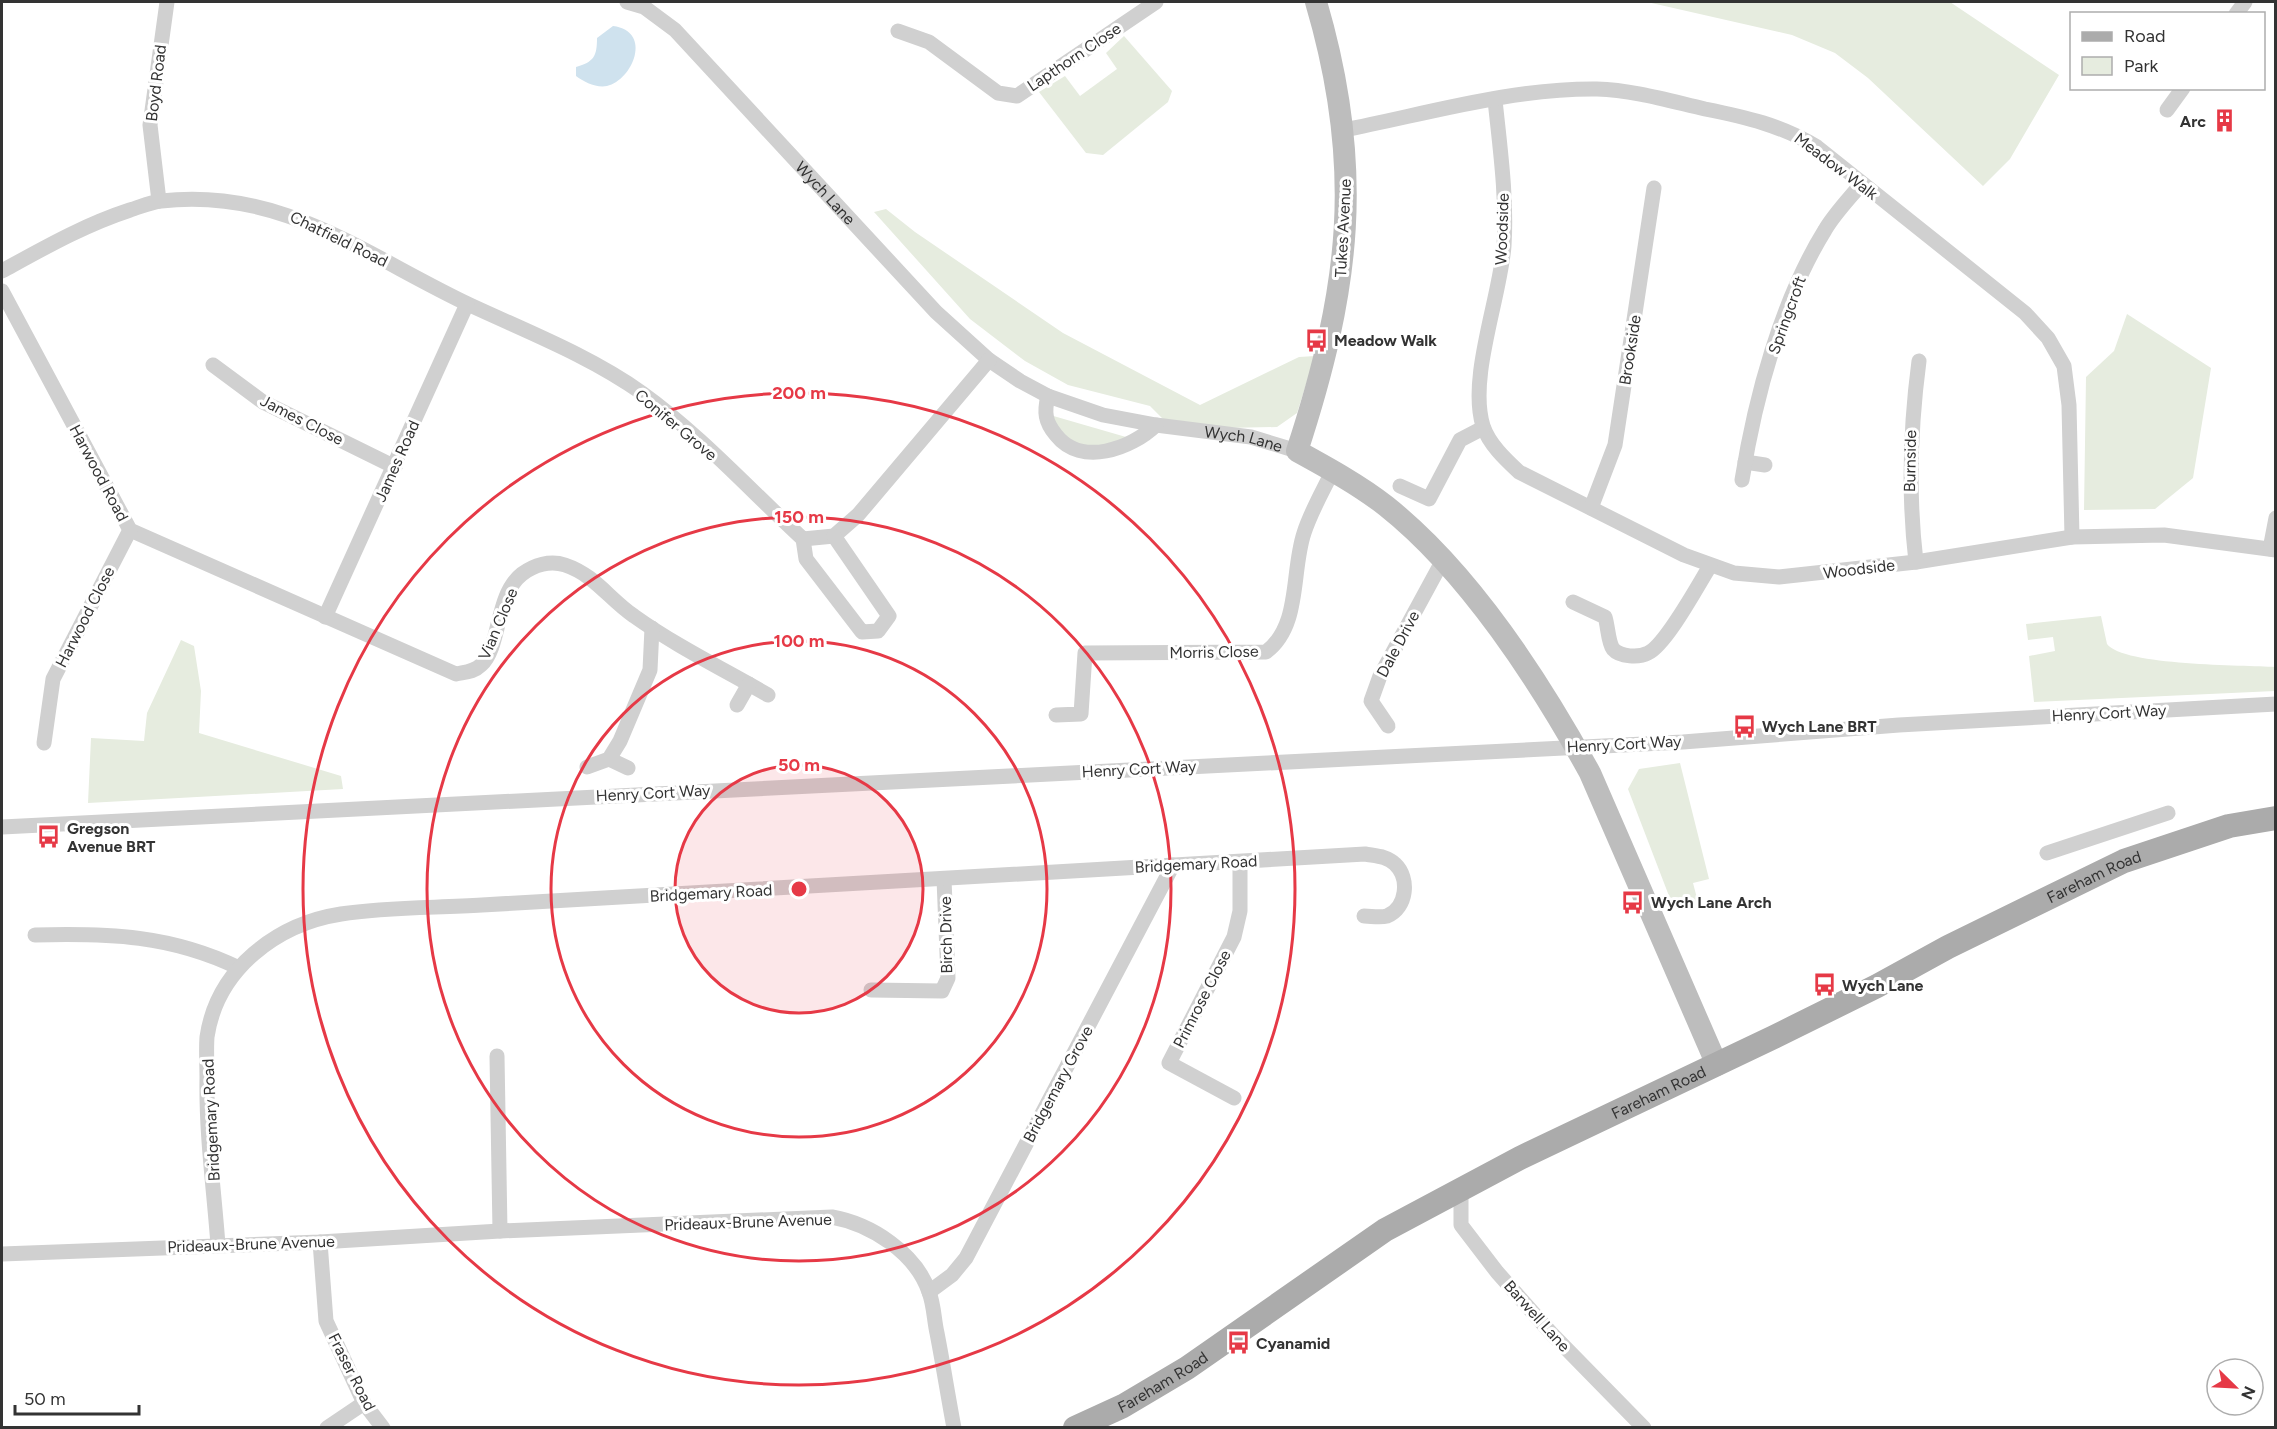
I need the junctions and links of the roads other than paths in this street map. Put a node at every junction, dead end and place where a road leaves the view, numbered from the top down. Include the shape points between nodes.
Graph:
1 (167, 2) edge
2 (627, 2) edge
3 (1156, 2) edge
4 (1316, 2) edge
5 (898, 31) dead end
6 (2182, 90) edge
7 (1495, 100) junction
8 (2167, 110) dead end
9 (1344, 130) junction
10 (1862, 183) junction
11 (1654, 188) dead end
12 (159, 201) junction
13 (2, 271) edge
14 (2, 291) edge
15 (467, 304) junction
16 (989, 360) junction
17 (1919, 361) dead end
18 (213, 365) dead end
19 (1048, 396) junction
20 (1156, 425) junction
21 (1483, 428) junction
22 (1297, 451) junction
23 (1745, 462) junction
24 (1765, 465) dead end
25 (395, 467) junction
26 (1333, 470) junction
27 (1742, 480) dead end
28 (1400, 486) dead end
29 (1592, 508) junction
30 (2276, 518) edge
31 (130, 530) junction
32 (834, 536) junction
33 (2072, 537) junction
34 (803, 539) junction
35 (2273, 549) edge
36 (1443, 560) junction
37 (1916, 562) junction
38 (1710, 566) junction
39 (1573, 602) dead end
40 (325, 617) junction
41 (652, 628) junction
42 (749, 684) junction
43 (768, 695) dead end
44 (2276, 704) edge
45 (737, 705) dead end
46 (1056, 715) dead end
47 (1388, 726) dead end
48 (44, 743) dead end
49 (1576, 747) junction
50 (609, 759) junction
51 (587, 767) dead end
52 (628, 768) dead end
53 (2168, 813) dead end
54 (2274, 818) edge
55 (2, 828) edge
56 (2048, 853) dead end
57 (1240, 862) junction
58 (1173, 865) junction
59 (944, 879) junction
60 (1364, 916) dead end
61 (36, 935) dead end
62 (239, 968) junction
63 (872, 990) dead end
64 (497, 1056) dead end
65 (1717, 1065) junction
66 (1234, 1098) dead end
67 (1461, 1189) junction
68 (500, 1231) junction
69 (320, 1242) junction
70 (218, 1245) junction
71 (2, 1254) edge
72 (929, 1292) junction
73 (364, 1403) junction
74 (327, 1428) edge
75 (383, 1428) edge
76 (954, 1428) edge
77 (1075, 1428) edge
78 (1644, 1428) edge

1 - 12 street, Boyd Road via 150,125
2 - 16 street, Wych Lane via 644,7 675,30 928,304
3 - 5 street, Lapthorn Close via 1017,96 998,93 929,42
4 - 9 street, Tukes Avenue via 1336,77
6 - 8 street
7 - 9 street, Meadow Walk
7 - 10 street, Meadow Walk via 1598,89 1766,122 1817,147
7 - 21 street, Woodside via 1504,246 1480,382
9 - 22 street, Tukes Avenue via 1347,178 1343,266 1327,354
10 - 23 street, Springcroft via 1826,228 1801,273 1770,362
10 - 33 street, Meadow Walk via 2025,313 2049,338 2064,366
11 - 29 street, Brookside via 1615,445
12 - 13 street, Chatfield Road via 90,224
12 - 15 street, Chatfield Road via 201,199 248,204 288,214
14 - 31 street, Harwood Road
15 - 25 street, James Road
15 - 34 street, Conifer Grove via 581,357 642,393
16 - 19 street, Wych Lane
16 - 32 street via 858,515
17 - 37 street, Burnside via 1911,418 1910,481
18 - 25 street, James Close via 263,402
19 - 20 street, Wych Lane via 1103,415
19 - 20 street via 1046,424 1063,444 1080,452 1124,447 1144,437
20 - 22 street, Wych Lane via 1251,437
21 - 28 street via 1460,440 1429,499
21 - 29 street, Woodside via 1500,455 1519,472
22 - 26 street, Wych Lane
23 - 24 street
23 - 27 street, Springcroft
25 - 40 street, James Road
26 - 36 street, Wych Lane via 1385,505
26 - 46 street, Morris Close via 1303,534 1289,620 1280,642 1266,652 1085,653 1081,714
29 - 38 street, Woodside
30 - 35 street
31 - 40 street, Harwood Road
31 - 48 street, Harwood Close via 53,679
32 - 34 street
32 - 34 street, Conifer Grove via 889,616 878,631 862,632 806,559
33 - 35 street, Woodside via 2164,535
33 - 37 street, Woodside
36 - 47 street, Dale Drive via 1380,676 1371,701
36 - 49 street, Wych Lane via 1488,614
37 - 38 street, Woodside via 1779,577
38 - 39 street via 1661,642 1648,654 1627,656 1615,650 1605,617
40 - 41 street, Vian Close via 446,671 472,671 488,656 510,588 521,575 546,563 582,572
41 - 42 street, Vian Close
41 - 50 street via 650,670
42 - 43 street, Vian Close
42 - 45 street
44 - 49 street, Henry Cort Way
49 - 55 street, Henry Cort Way
49 - 65 street, Wych Lane via 1604,800 1642,898
50 - 51 street
50 - 52 street
53 - 56 street, Fareham Road
54 - 65 main road, Fareham Road via 2229,826 2124,861
57 - 58 street, Bridgemary Road
57 - 60 street, Bridgemary Road via 1383,856 1396,864 1404,876 1405,891 1394,912 1384,917
57 - 66 street, Primrose Close via 1240,911 1234,937 1169,1063
58 - 59 street, Bridgemary Road
58 - 72 street, Bridgemary Grove via 966,1258 952,1275
59 - 62 street, Bridgemary Road via 341,914 282,932
59 - 63 street, Birch Drive via 948,978 942,991
61 - 62 street via 103,934 172,942
62 - 70 street, Bridgemary Road via 216,1005 207,1037 207,1100
64 - 68 street
65 - 67 main road, Fareham Road
67 - 77 main road, Fareham Road via 1385,1230 1187,1368
67 - 78 street, Barwell Lane via 1461,1225 1551,1333
68 - 69 street, Prideaux-Brune Avenue
68 - 72 street, Prideaux-Brune Avenue via 832,1217 863,1225 892,1244 916,1269
69 - 70 street, Prideaux-Brune Avenue
69 - 73 street, Fraser Road via 326,1320
70 - 71 street, Prideaux-Brune Avenue
72 - 76 street
73 - 74 street
73 - 75 street, Fraser Road

